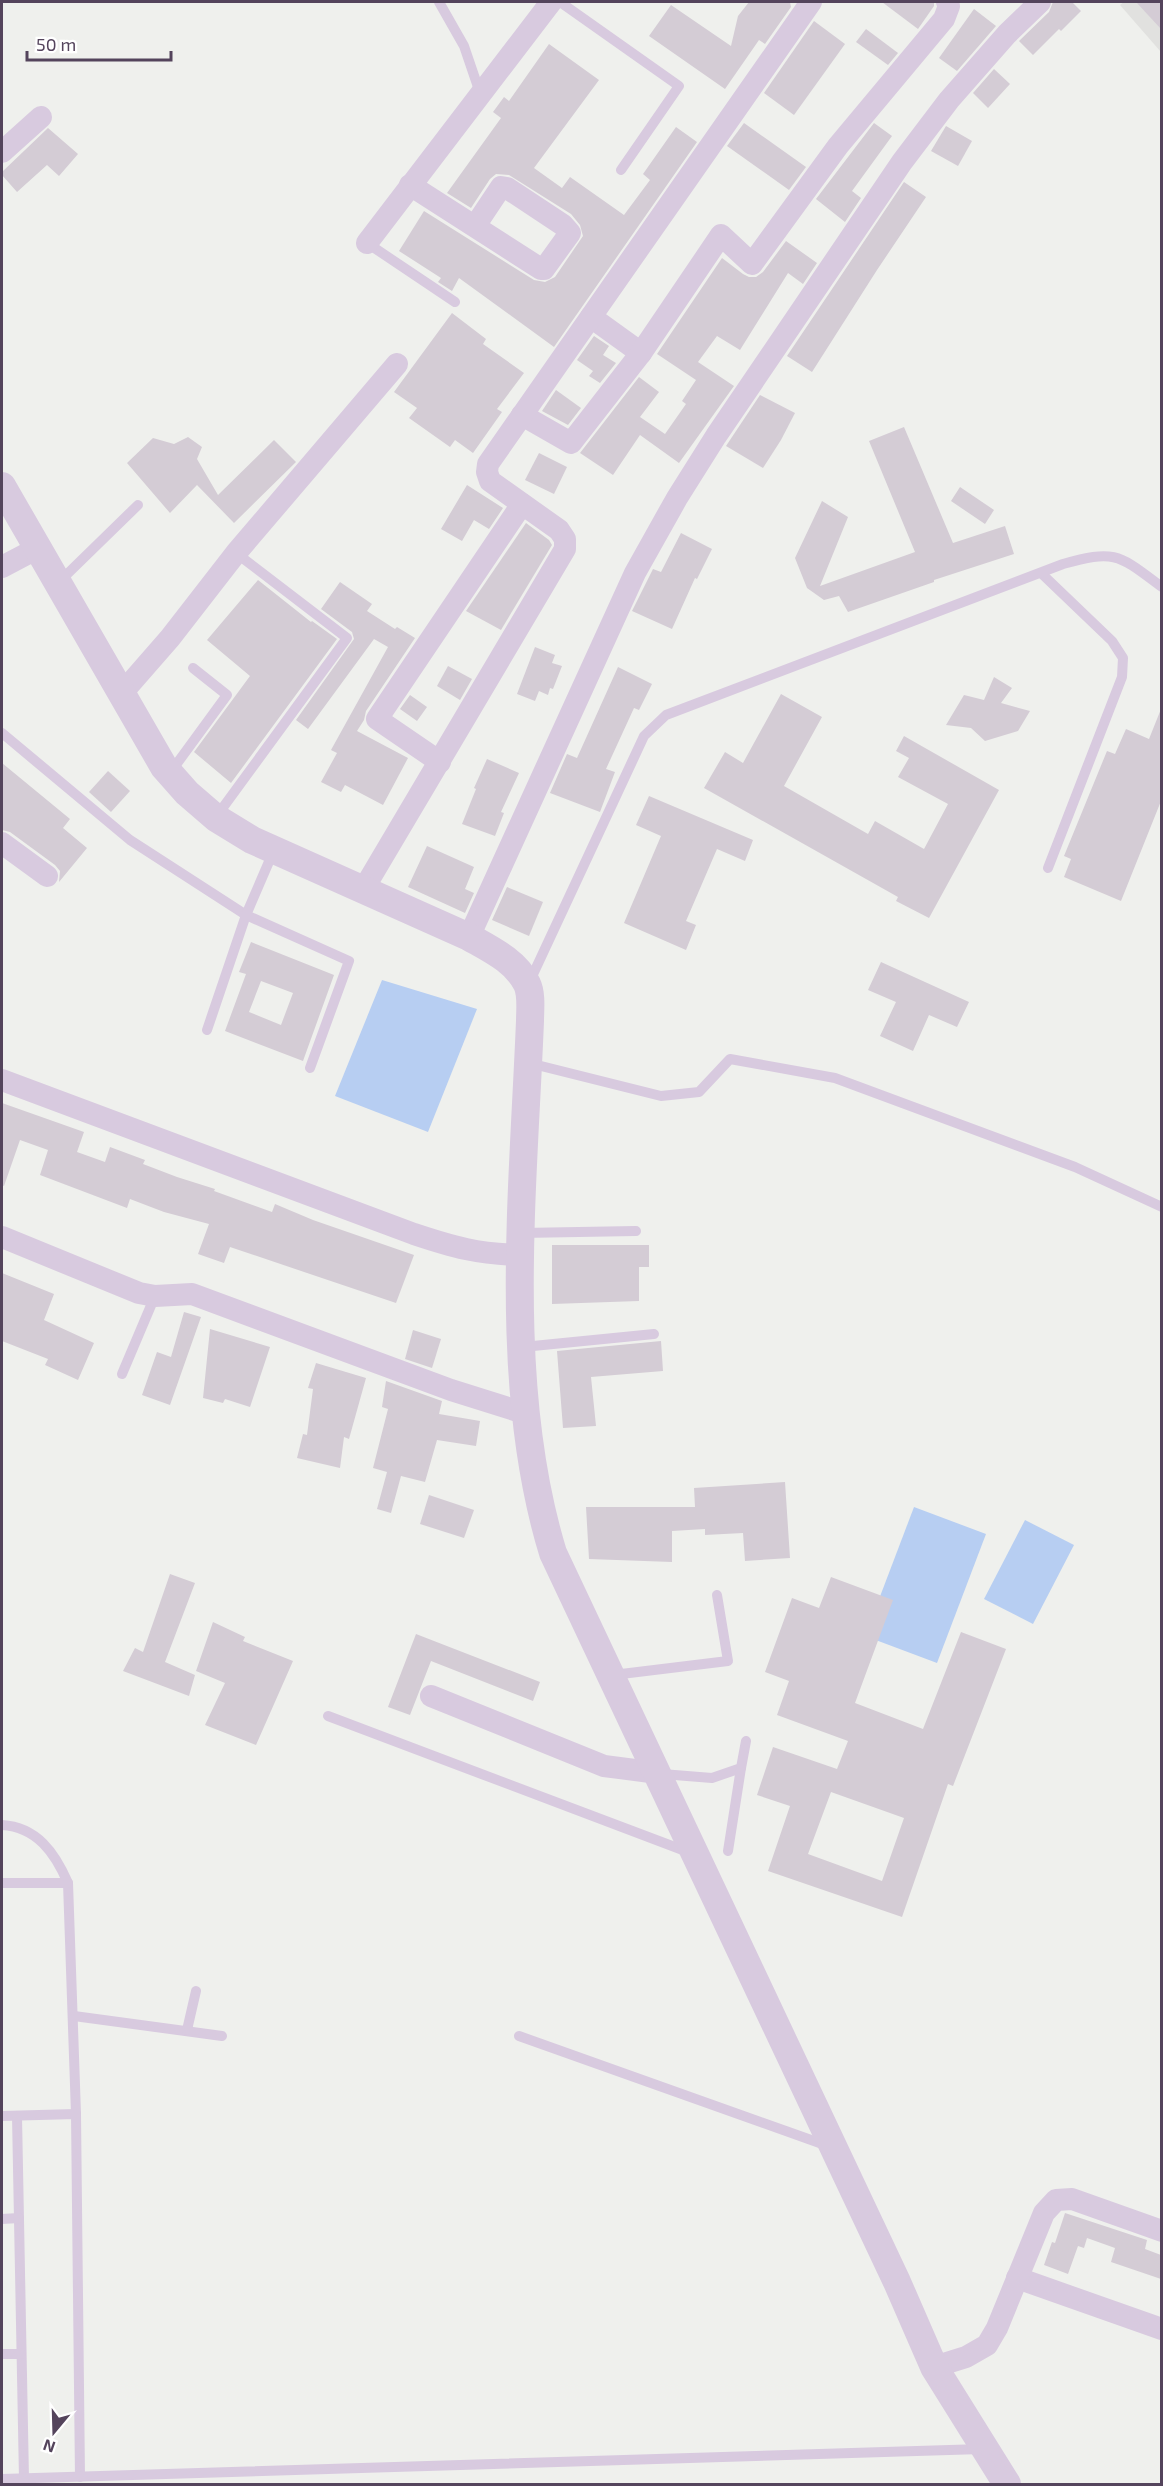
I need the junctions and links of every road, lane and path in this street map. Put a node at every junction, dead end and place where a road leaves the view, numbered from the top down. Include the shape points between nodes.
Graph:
1 (439, 2) edge
2 (551, 2) edge
3 (560, 2) edge
4 (811, 2) edge
5 (947, 2) edge
6 (1040, 2) edge
7 (480, 93) junction
8 (41, 117) dead end
9 (2, 152) edge
10 (621, 170) dead end
11 (410, 185) junction
12 (475, 226) dead end
13 (367, 243) joint
14 (455, 302) dead end
15 (591, 317) junction
16 (641, 353) junction
17 (397, 364) dead end
18 (522, 415) junction
19 (2, 486) edge
20 (522, 504) junction
21 (138, 505) dead end
22 (38, 548) junction
23 (236, 553) junction
24 (2, 567) edge
25 (1041, 573) junction
26 (58, 584) junction
27 (1161, 587) edge
28 (193, 668) dead end
29 (122, 693) junction
30 (2, 733) edge
31 (440, 762) junction
32 (170, 773) junction
33 (216, 818) junction
34 (2, 843) edge
35 (274, 850) junction
36 (1048, 868) dead end
37 (47, 876) dead end
38 (363, 890) junction
39 (246, 915) junction
40 (469, 938) junction
41 (528, 985) junction
42 (207, 1030) dead end
43 (529, 1063) junction
44 (310, 1068) dead end
45 (2, 1080) edge
46 (1161, 1208) edge
47 (636, 1231) dead end
48 (2, 1237) edge
49 (521, 1244) junction
50 (155, 1296) junction
51 (654, 1334) dead end
52 (522, 1347) junction
53 (122, 1374) dead end
54 (524, 1413) junction
55 (717, 1595) dead end
56 (612, 1675) junction
57 (431, 1696) dead end
58 (328, 1716) dead end
59 (746, 1741) dead end
60 (741, 1768) junction
61 (658, 1773) junction
62 (2, 1825) edge
63 (728, 1851) dead end
64 (697, 1856) junction
65 (68, 1882) junction
66 (2, 1883) edge
67 (196, 1991) dead end
68 (74, 2016) junction
69 (187, 2031) junction
70 (222, 2036) dead end
71 (519, 2036) dead end
72 (76, 2114) junction
73 (2, 2116) edge
74 (17, 2116) junction
75 (834, 2148) junction
76 (19, 2218) junction
77 (2, 2219) edge
78 (1161, 2231) edge
79 (1017, 2278) junction
80 (1161, 2329) edge
81 (2, 2354) edge
82 (21, 2354) junction
83 (934, 2367) junction
84 (985, 2449) junction
85 (80, 2477) junction
86 (2, 2479) edge
87 (24, 2479) junction
88 (1007, 2484) edge

1 - 7 lane via 464,46
2 - 7 street
3 - 10 lane via 679,86
4 - 15 street
5 - 16 street via 944,19 838,146 752,264 721,235
6 - 40 street via 949,100 902,162 677,498 635,573
7 - 11 street
8 - 9 street
11 - 12 street
11 - 13 street
13 - 14 lane
15 - 16 street
15 - 18 street
16 - 18 street via 571,443
17 - 23 street
18 - 20 street via 492,458 487,472 490,481
19 - 22 street
20 - 31 street via 559,530 565,539 565,549
20 - 31 street via 377,719
21 - 26 lane
22 - 24 street
22 - 26 street
23 - 29 street
23 - 33 lane via 347,638
25 - 27 lane via 1104,555 1127,561
25 - 36 lane via 1112,641 1123,658 1122,676
25 - 41 lane via 666,715 644,736
26 - 29 street
28 - 32 lane via 227,695
29 - 32 street
30 - 39 lane via 130,840
31 - 38 street
32 - 33 street
33 - 35 street
34 - 37 street
35 - 38 street
35 - 39 lane
38 - 40 street
39 - 42 lane
39 - 44 lane via 349,961
40 - 41 street via 499,954
41 - 43 street
43 - 46 lane via 660,1096 699,1092 730,1059 835,1078 1075,1167
43 - 49 street
45 - 49 street via 451,1246 486,1255
47 - 49 lane
48 - 50 street
49 - 52 street
50 - 53 lane
50 - 54 street via 192,1294
51 - 52 lane
52 - 54 street
54 - 56 street via 541,1512 553,1553
55 - 56 lane via 728,1661
56 - 61 street
57 - 61 street via 604,1766
58 - 64 lane
59 - 60 lane
60 - 61 lane via 712,1778
60 - 63 lane
61 - 64 street
62 - 65 lane via 30,1833 55,1853
64 - 75 street
65 - 66 lane
65 - 68 lane
67 - 69 lane
68 - 69 lane
68 - 72 lane
69 - 70 lane
71 - 75 lane
72 - 74 lane
72 - 85 lane
73 - 74 lane
74 - 76 lane
75 - 83 street
76 - 77 lane
76 - 82 lane
78 - 79 street via 1072,2199 1056,2200 1044,2213
79 - 80 street
79 - 83 street via 987,2345 966,2357
81 - 82 lane
82 - 87 lane
83 - 84 street
84 - 85 lane
84 - 88 street
85 - 87 lane
86 - 87 lane

